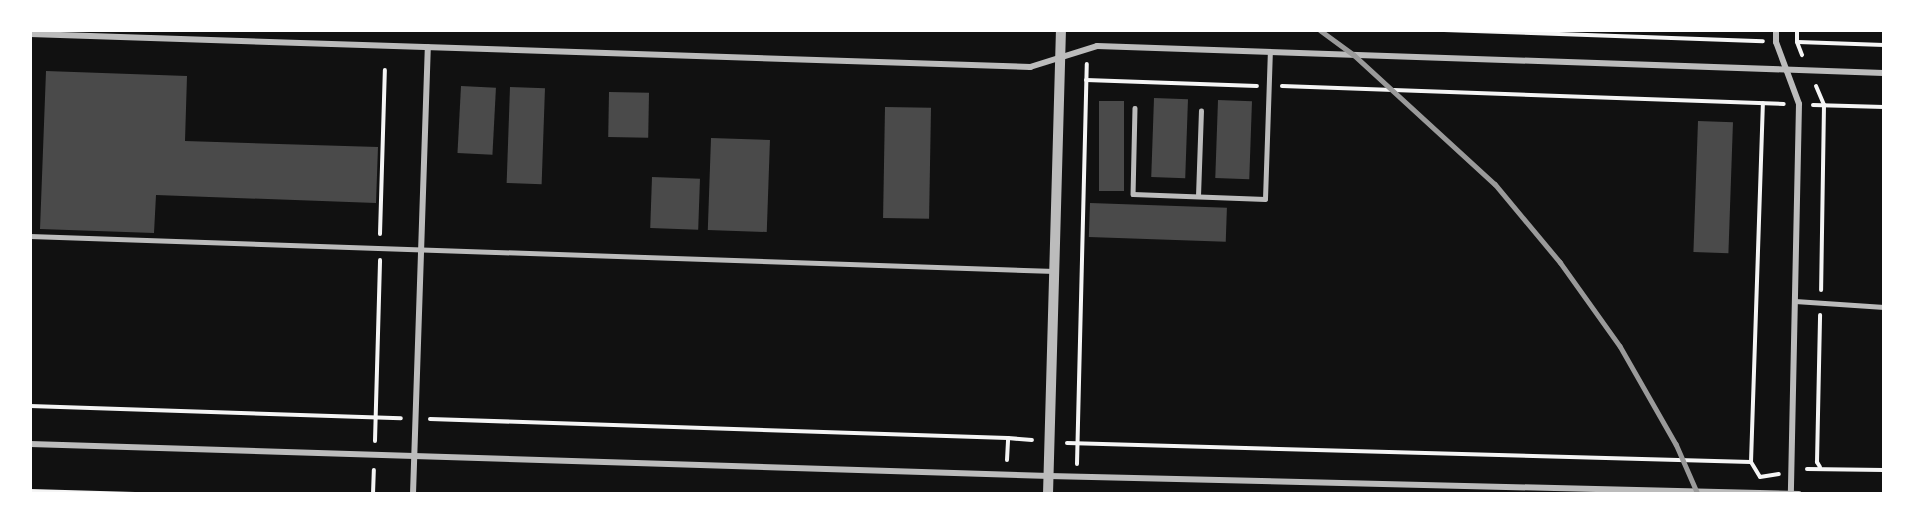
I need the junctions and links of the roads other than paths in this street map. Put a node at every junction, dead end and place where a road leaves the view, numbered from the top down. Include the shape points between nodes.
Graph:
1 (1061, 30) edge
2 (1776, 30) edge
3 (30, 34) edge
4 (429, 47) junction
5 (1270, 52) junction
6 (1059, 58) junction
7 (1786, 70) junction
8 (1884, 73) edge
9 (1135, 108) dead end
10 (1201, 111) dead end
11 (1198, 196) junction
12 (30, 236) edge
13 (420, 249) junction
14 (1054, 271) junction
15 (1795, 301) junction
16 (1884, 307) edge
17 (30, 444) edge
18 (414, 456) junction
19 (1048, 476) junction
20 (413, 494) edge
21 (1048, 494) edge
22 (1791, 494) edge
23 (1799, 494) edge

1 - 6 street
2 - 7 street
3 - 4 street
4 - 6 street via 1030,67
4 - 13 street
5 - 6 street via 1097,46
5 - 7 street
5 - 11 lane via 1265,199
6 - 14 street
7 - 8 street
7 - 15 street via 1799,104
9 - 11 lane via 1133,194
10 - 11 lane
12 - 13 lane
13 - 14 lane
13 - 18 street
14 - 19 street
15 - 16 lane
15 - 22 street
17 - 18 street
18 - 19 street
18 - 20 street
19 - 21 street
19 - 22 street
22 - 23 street

